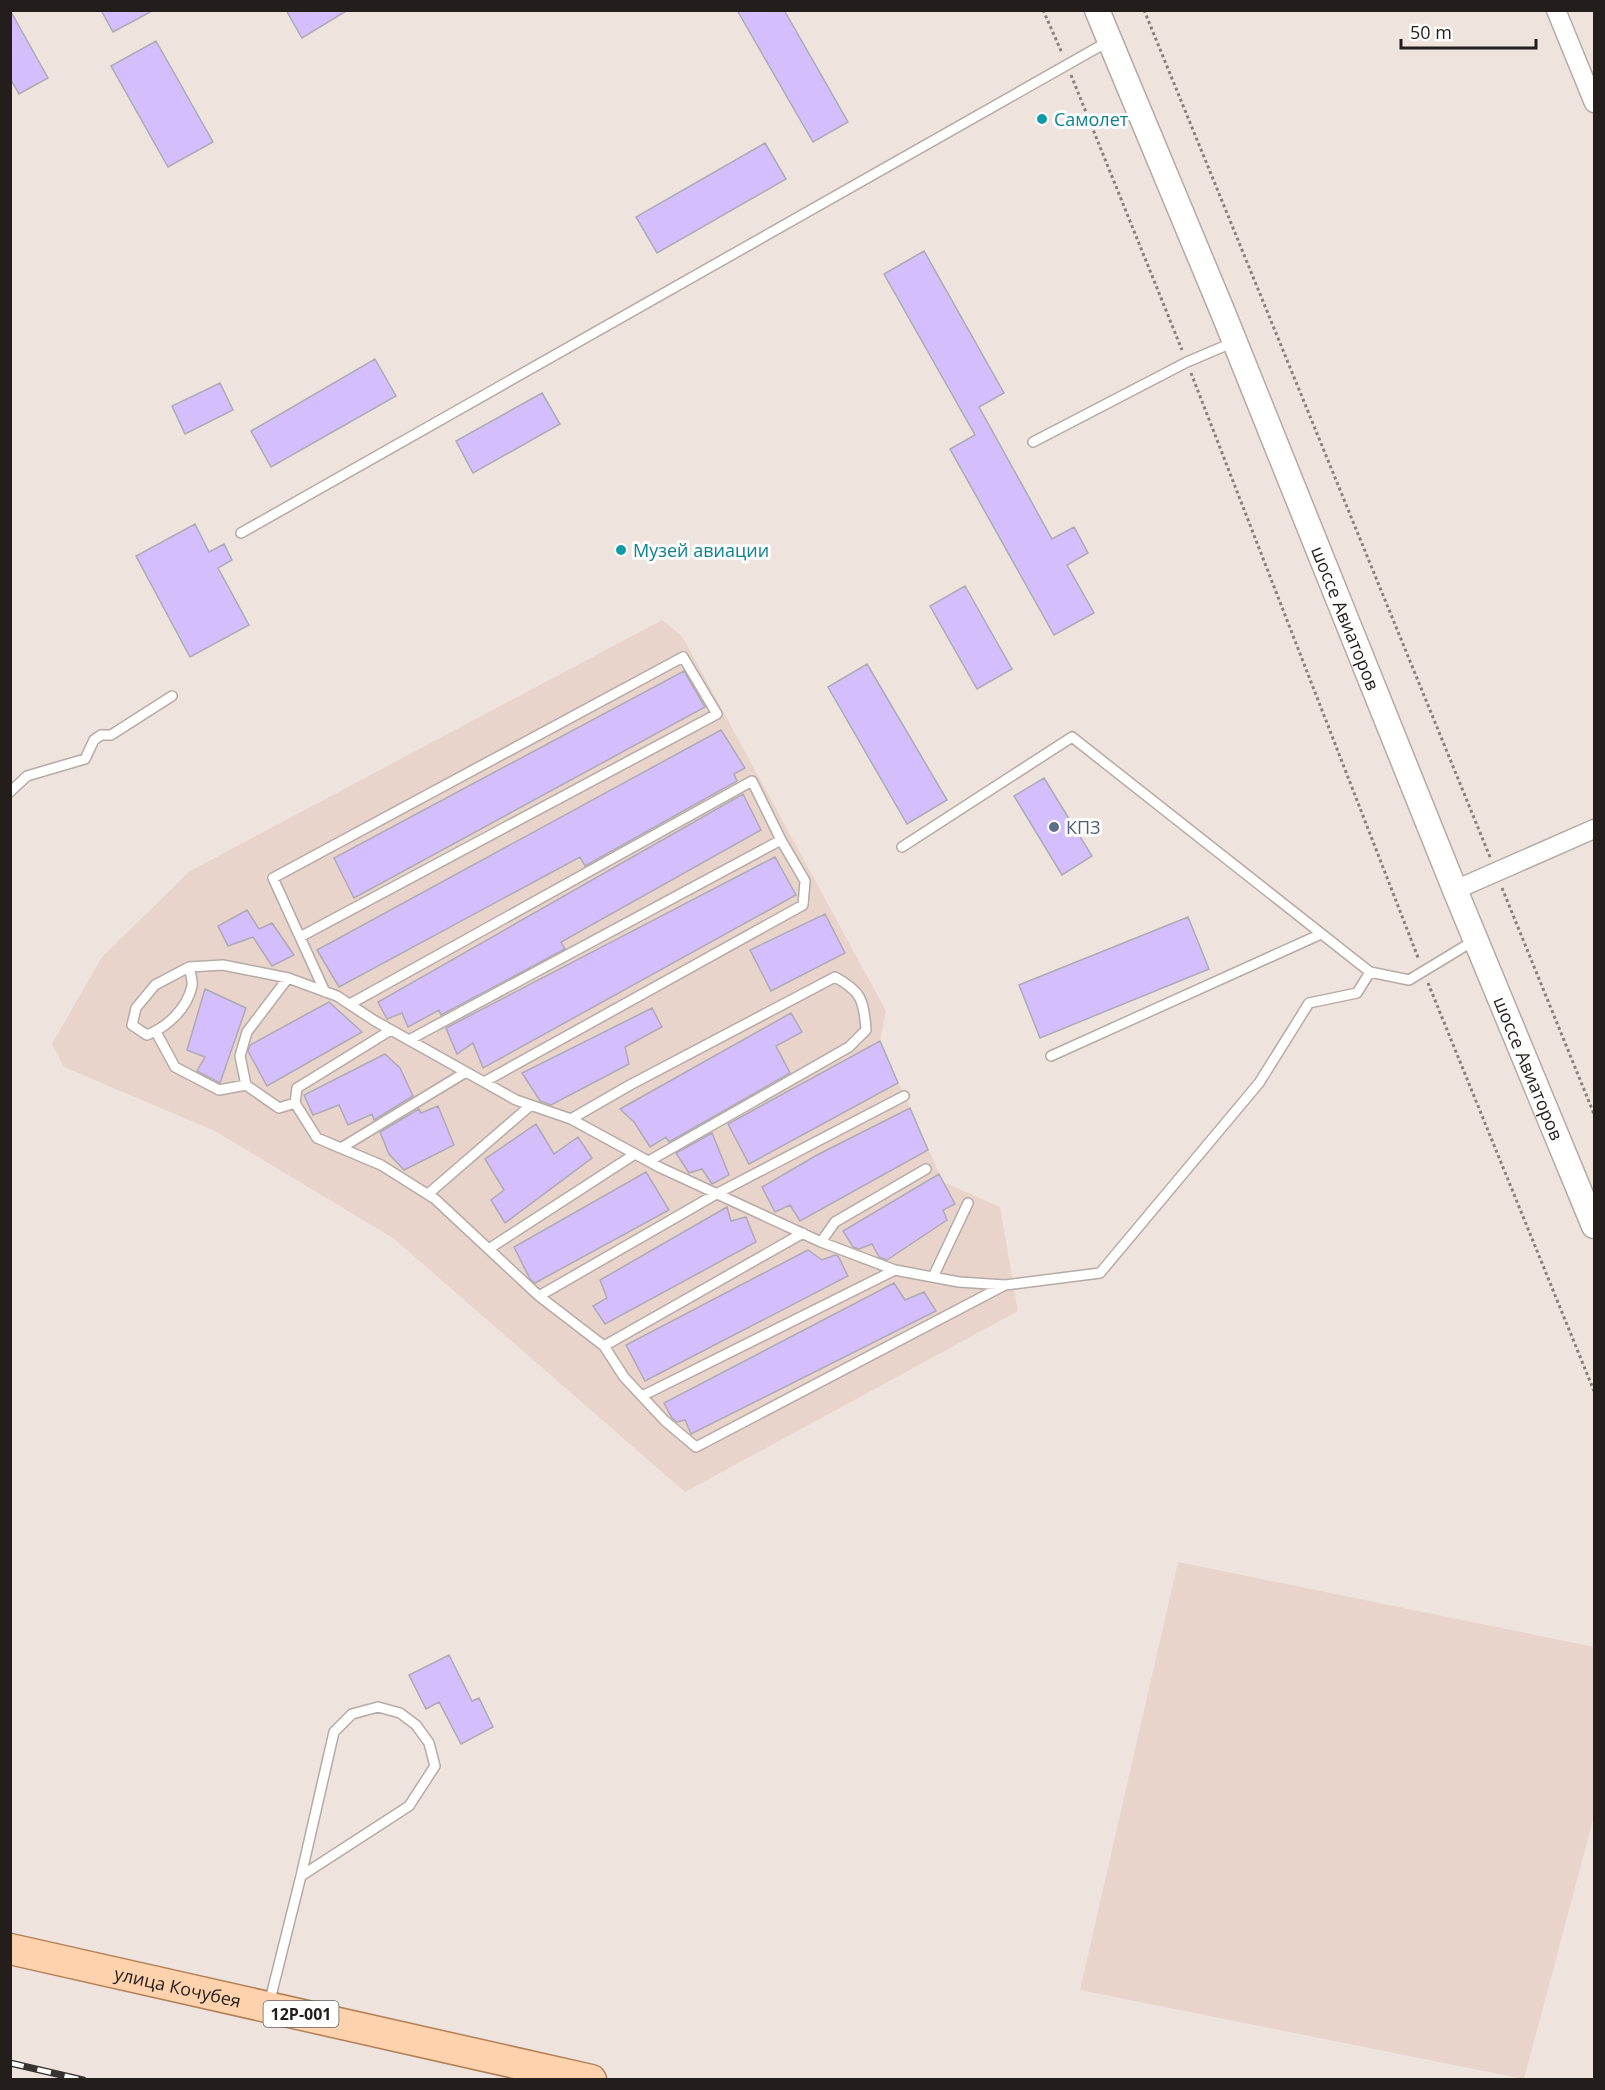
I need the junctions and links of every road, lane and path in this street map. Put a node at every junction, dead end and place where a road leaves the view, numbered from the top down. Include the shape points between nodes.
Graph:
1 (1043, 10) edge
2 (1097, 10) edge
3 (1144, 10) edge
4 (1556, 10) edge
5 (1109, 41) junction
6 (1066, 63) junction
7 (1594, 103) edge
8 (1234, 342) junction
9 (1187, 362) junction
10 (1034, 442) dead end
11 (241, 533) dead end
12 (172, 696) dead end
13 (10, 792) edge
14 (1594, 830) edge
15 (781, 840) junction
16 (902, 847) dead end
17 (1496, 872) junction
18 (1455, 890) junction
19 (1321, 934) junction
20 (300, 937) junction
21 (1476, 940) junction
22 (1419, 961) dead end
23 (189, 967) junction
24 (1370, 972) junction
25 (288, 978) junction
26 (1428, 983) dead end
27 (325, 992) junction
28 (350, 1004) junction
29 (391, 1030) junction
30 (156, 1032) junction
31 (409, 1040) junction
32 (1051, 1056) dead end
33 (466, 1072) junction
34 (484, 1082) junction
35 (246, 1085) junction
36 (904, 1096) dead end
37 (295, 1103) junction
38 (531, 1105) junction
39 (1594, 1114) edge
40 (571, 1119) junction
41 (341, 1148) junction
42 (635, 1154) junction
43 (649, 1161) junction
44 (926, 1169) dead end
45 (718, 1193) junction
46 (428, 1194) junction
47 (969, 1203) dead end
48 (1594, 1226) edge
49 (803, 1233) junction
50 (821, 1242) junction
51 (490, 1248) junction
52 (895, 1270) junction
53 (933, 1277) junction
54 (1005, 1285) junction
55 (540, 1296) junction
56 (604, 1346) junction
57 (1594, 1391) edge
58 (642, 1396) junction
59 (301, 1876) junction
60 (10, 1949) edge
61 (268, 2007) junction
62 (591, 2079) edge

1 - 6 path
2 - 5 street, шоссе Авиаторов
3 - 17 path
4 - 7 street
5 - 6 lane
5 - 8 street, шоссе Авиаторов
6 - 9 path
6 - 11 lane
8 - 9 lane
8 - 18 street, шоссе Авиаторов
9 - 10 lane
9 - 22 path
12 - 13 lane via 111,735 94,740 85,759 27,776
14 - 17 street
15 - 28 lane via 752,781
15 - 31 lane
15 - 34 lane via 806,881 803,905
16 - 19 lane via 1072,737
17 - 18 street
17 - 39 path
18 - 21 street, шоссе Авиаторов
19 - 24 lane
19 - 32 lane
20 - 20 lane via 273,878 683,657 717,714
20 - 27 lane
21 - 24 lane via 1409,980
21 - 48 street, шоссе Авиаторов
23 - 25 lane via 223,965
23 - 30 lane via 192,985 182,1008
23 - 30 lane via 155,985 136,1008 132,1025 147,1035
24 - 54 lane via 1357,993 1309,1003 1259,1083 1100,1272
25 - 27 lane
25 - 35 lane via 247,1032 240,1056
26 - 57 path
27 - 28 lane
28 - 29 lane
29 - 31 lane
29 - 37 lane via 297,1088
30 - 35 lane via 175,1067 219,1090
31 - 33 lane
33 - 34 lane
33 - 41 lane
34 - 38 lane
35 - 37 lane via 279,1108
36 - 45 lane
37 - 41 lane via 317,1138
38 - 40 lane
38 - 46 lane
40 - 42 lane
40 - 43 lane via 836,977 856,988 865,1010 867,1030 849,1047
41 - 46 lane via 381,1165
42 - 43 lane
42 - 51 lane
43 - 45 lane
44 - 50 lane via 835,1222
45 - 49 lane
45 - 55 lane
46 - 51 lane
47 - 53 lane
49 - 50 lane
49 - 56 lane
50 - 52 lane
51 - 55 lane
52 - 53 lane
52 - 58 lane
53 - 54 lane
54 - 58 lane via 696,1447
55 - 56 lane
56 - 58 lane
59 - 59 lane via 409,1806 424,1787 435,1766 429,1743 416,1725 400,1713 378,1707 352,1714 334,1732
59 - 61 lane
60 - 61 main road, улица Кочубея / 12Р-001
61 - 62 main road, улица Кочубея / 12Р-001

